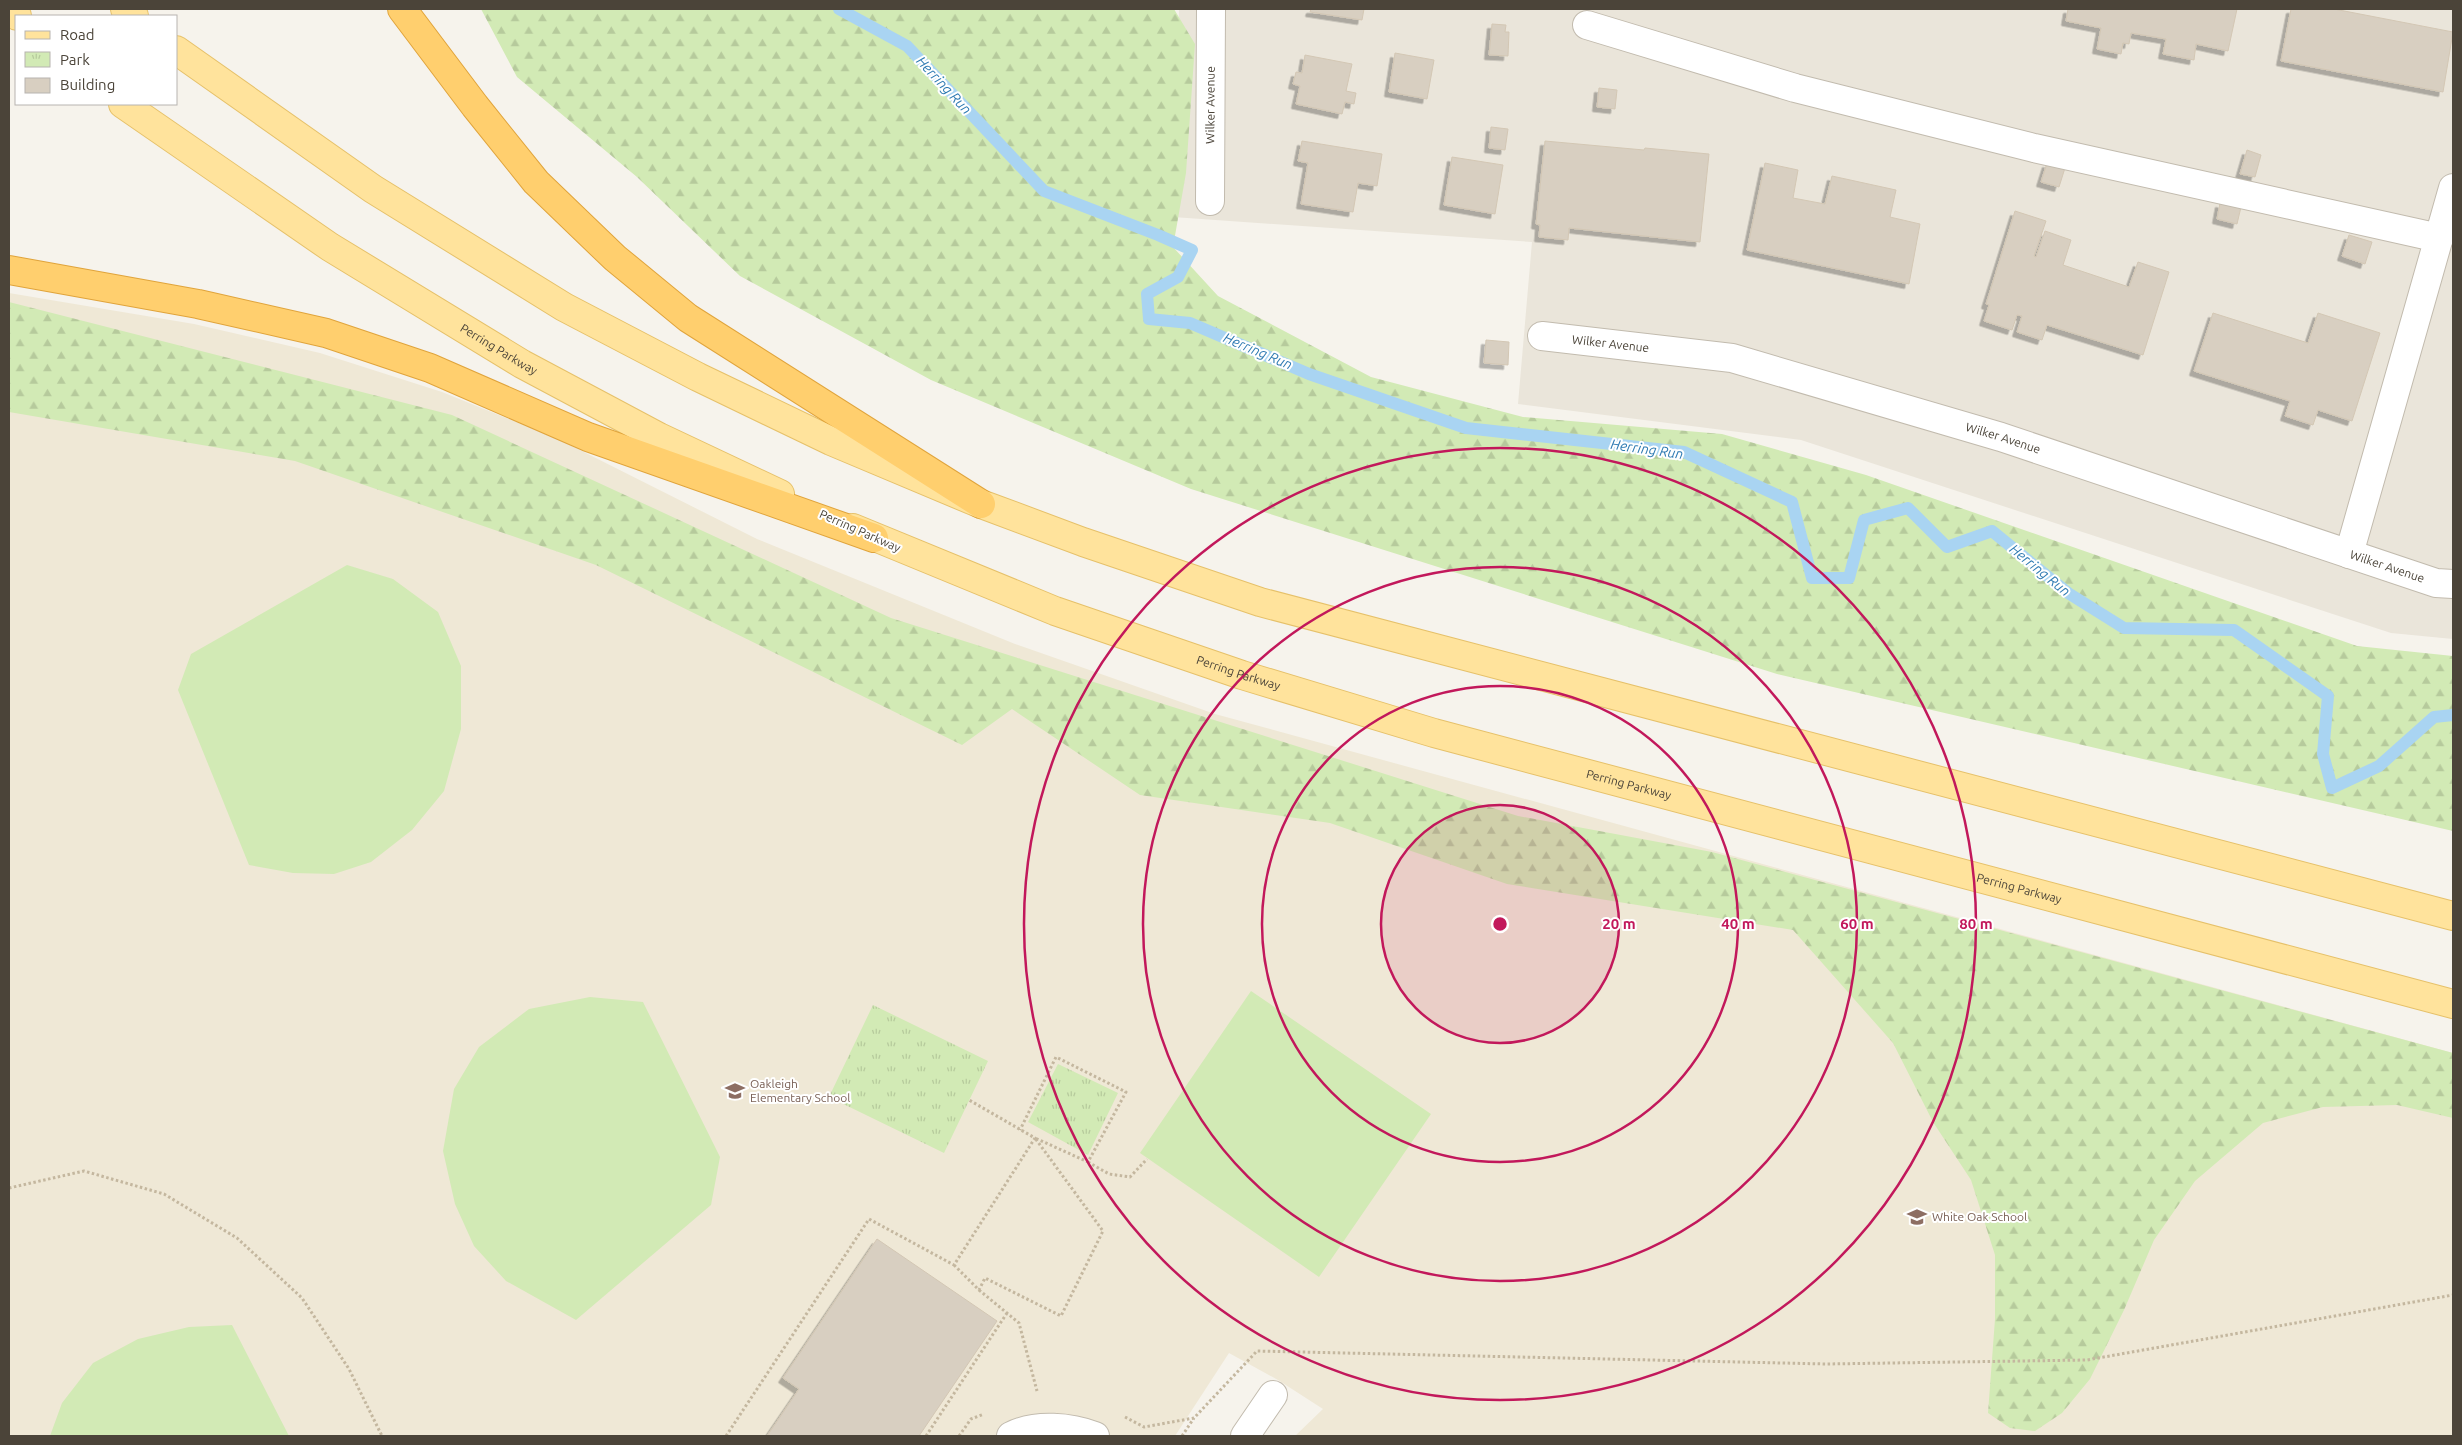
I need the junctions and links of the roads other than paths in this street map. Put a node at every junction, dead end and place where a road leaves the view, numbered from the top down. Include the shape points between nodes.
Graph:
1 (402, 9) edge
2 (1211, 9) edge
3 (1587, 25) dead end
4 (178, 51) edge
5 (124, 105) edge
6 (2453, 188) edge
7 (1210, 201) dead end
8 (2440, 238) junction
9 (9, 270) edge
10 (1542, 336) dead end
11 (981, 504) junction
12 (874, 538) junction
13 (2349, 554) junction
14 (2453, 584) edge
15 (2453, 916) edge
16 (2453, 1004) edge
17 (1273, 1395) dead end
18 (1011, 1436) edge
19 (1095, 1436) edge
20 (1245, 1436) edge

1 - 11 highway via 536,182 615,258 688,318
2 - 7 street, Wilker Avenue
3 - 8 street via 1796,88 2034,148
4 - 11 main road via 373,189 564,307 831,442
5 - 12 main road, Perring Parkway via 330,247 522,364 659,437
6 - 8 street
8 - 13 street
9 - 12 highway via 198,304 326,333 430,368 588,437
10 - 13 street, Wilker Avenue via 1732,358 2001,437
11 - 15 main road via 1260,602
12 - 16 main road, Perring Parkway via 1055,611 1242,675 1434,733
13 - 14 street, Wilker Avenue via 2436,583
17 - 20 street
18 - 19 street via 1048,1428 1081,1431

